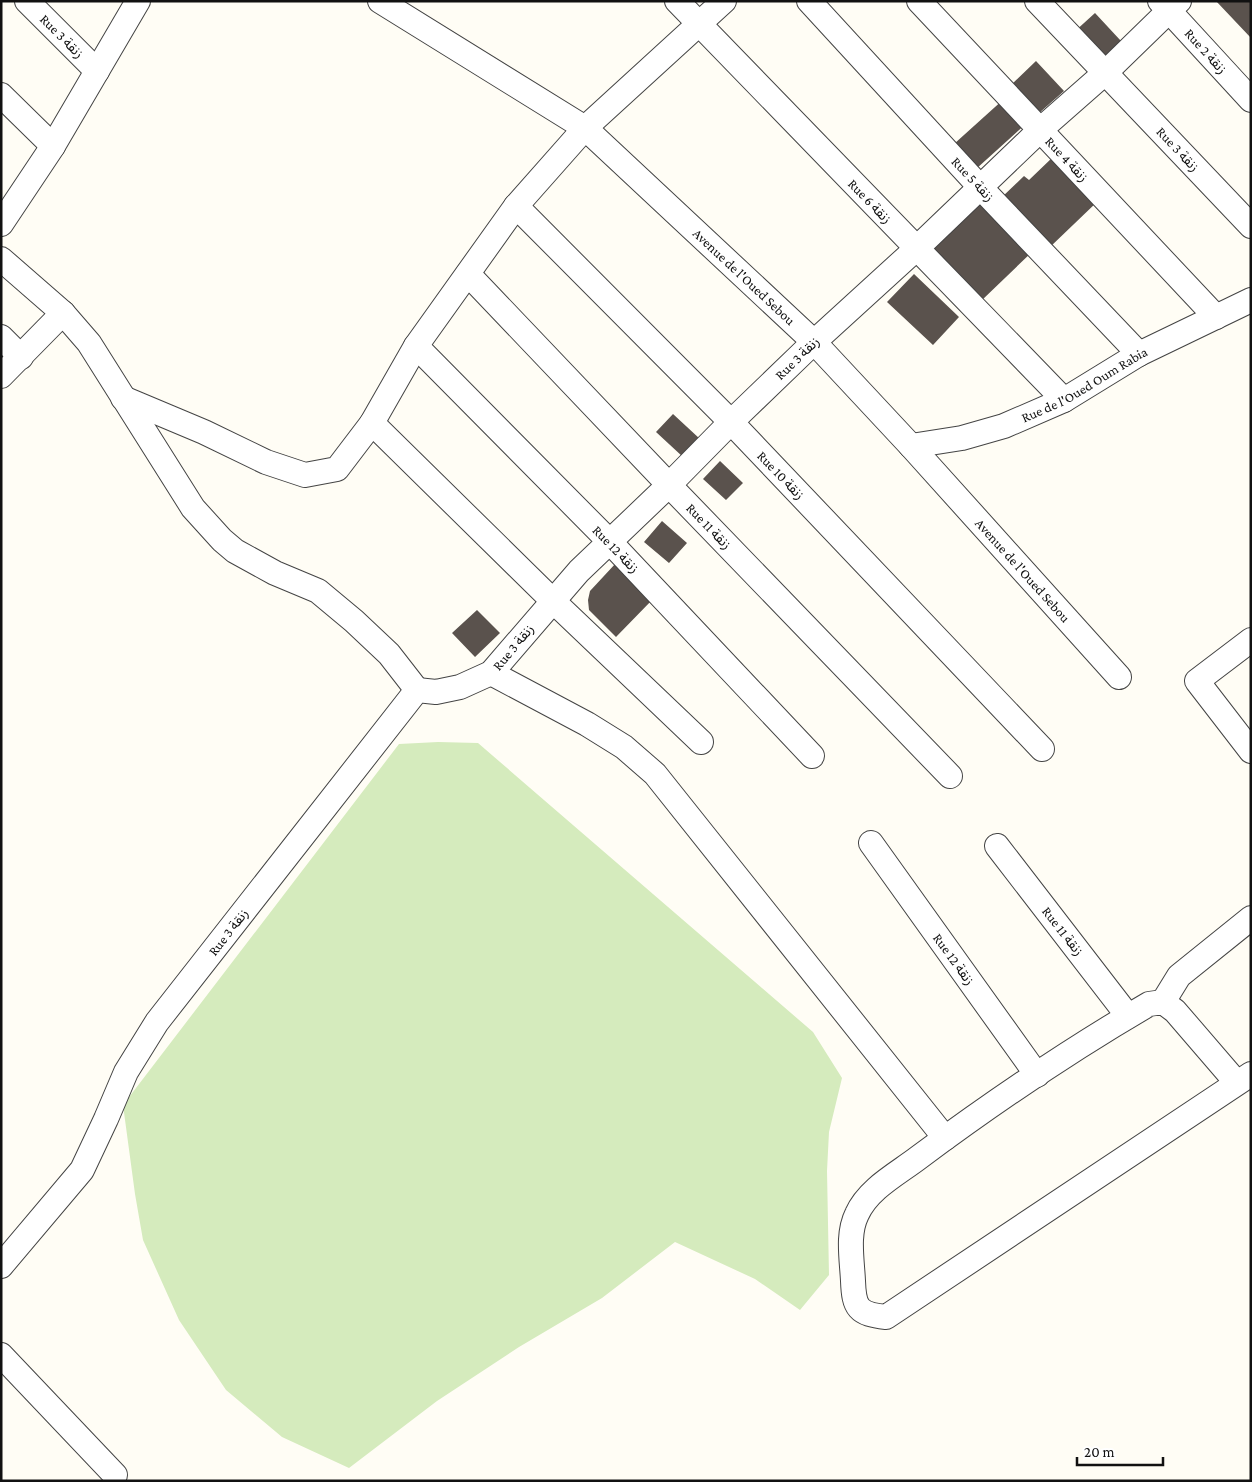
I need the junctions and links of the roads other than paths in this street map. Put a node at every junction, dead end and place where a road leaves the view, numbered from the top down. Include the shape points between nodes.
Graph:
1 (27, 1) edge
2 (138, 1) edge
3 (380, 1) edge
4 (676, 1) edge
5 (724, 1) edge
6 (809, 1) edge
7 (918, 1) edge
8 (1037, 1) edge
9 (1169, 4) edge
10 (698, 25) junction
11 (97, 71) junction
12 (1106, 72) junction
13 (1, 96) edge
14 (1251, 100) edge
15 (585, 128) junction
16 (1040, 130) junction
17 (53, 146) junction
18 (980, 187) junction
19 (516, 206) junction
20 (2, 219) edge
21 (1251, 226) edge
22 (916, 249) junction
23 (1, 259) edge
24 (468, 274) junction
25 (1251, 300) edge
26 (63, 313) junction
27 (1216, 317) junction
28 (1, 337) edge
29 (814, 342) junction
30 (416, 346) junction
31 (1139, 354) junction
32 (21, 357) junction
33 (1, 376) edge
34 (123, 398) junction
35 (1064, 400) junction
36 (731, 422) junction
37 (372, 423) junction
38 (911, 446) junction
39 (669, 485) junction
40 (610, 542) junction
41 (552, 600) junction
42 (1251, 640) edge
43 (491, 673) junction
44 (1119, 677) dead end
45 (417, 690) junction
46 (701, 742) dead end
47 (1042, 749) dead end
48 (1251, 751) edge
49 (812, 756) dead end
50 (950, 776) dead end
51 (871, 843) dead end
52 (997, 846) dead end
53 (1251, 918) edge
54 (1163, 1002) junction
55 (1128, 1016) junction
56 (1037, 1075) junction
57 (1244, 1078) edge
58 (945, 1138) junction
59 (1, 1266) edge
60 (1, 1355) edge
61 (115, 1475) dead end

1 - 11 street, Rue 3 زنقة
2 - 11 street
3 - 15 street, Avenue de l'Oued Sebou
4 - 10 street, Rue 6 زنقة
5 - 10 street
6 - 18 street, Rue 5 زنقة
7 - 16 street, Rue 4 زنقة
8 - 12 street, Rue 3 زنقة
9 - 12 street, Rue 3 زنقة
9 - 14 street, Rue 2 زنقة
10 - 15 street
10 - 22 street, Rue 6 زنقة
11 - 17 street
12 - 16 street, Rue 3 زنقة
12 - 21 street, Rue 3 زنقة
13 - 17 street
15 - 19 street
15 - 29 street, Avenue de l'Oued Sebou
16 - 18 street, Rue 3 زنقة
16 - 27 street, Rue 4 زنقة
17 - 20 street
18 - 22 street, Rue 3 زنقة
18 - 31 street, Rue 5 زنقة
19 - 24 street
19 - 36 street, Rue 10 زنقة
22 - 29 street, Rue 3 زنقة
22 - 35 street, Rue 6 زنقة
23 - 26 street
24 - 30 street
24 - 39 street, Rue 11 زنقة
25 - 27 street, Rue de l'Oued Oum Rabia
26 - 32 street
26 - 34 street via 89,343
27 - 31 street, Rue de l'Oued Oum Rabia
28 - 32 street
29 - 36 street, Rue 3 زنقة
29 - 38 street, Avenue de l'Oued Sebou
30 - 37 street
30 - 40 street, Rue 12 زنقة
31 - 35 street, Rue de l'Oued Oum Rabia
32 - 33 street
34 - 37 street via 266,462 305,475 337,469
34 - 45 street via 193,508 222,540 275,573 318,591 389,654
35 - 38 street, Rue de l'Oued Oum Rabia via 1004,426 962,438
36 - 39 street, Rue 3 زنقة
36 - 47 street, Rue 10 زنقة
37 - 41 street
38 - 44 street, Avenue de l'Oued Sebou
39 - 40 street, Rue 3 زنقة
39 - 50 street, Rue 11 زنقة
40 - 41 street, Rue 3 زنقة
40 - 49 street, Rue 12 زنقة
41 - 43 street, Rue 3 زنقة
41 - 46 street
42 - 48 street via 1197,682
43 - 45 street, Rue 3 زنقة via 460,687 436,692
43 - 58 street via 587,724 624,747 655,774
45 - 59 street, Rue 3 زنقة via 157,1022 126,1072 82,1170
51 - 56 street, Rue 12 زنقة
52 - 55 street, Rue 11 زنقة
53 - 54 street via 1179,976
54 - 55 street via 1150,1004
54 - 57 street
55 - 56 street
56 - 58 street
57 - 58 street via 886,1316 862,1311 854,1300 851,1234 857,1213 872,1192
60 - 61 street

